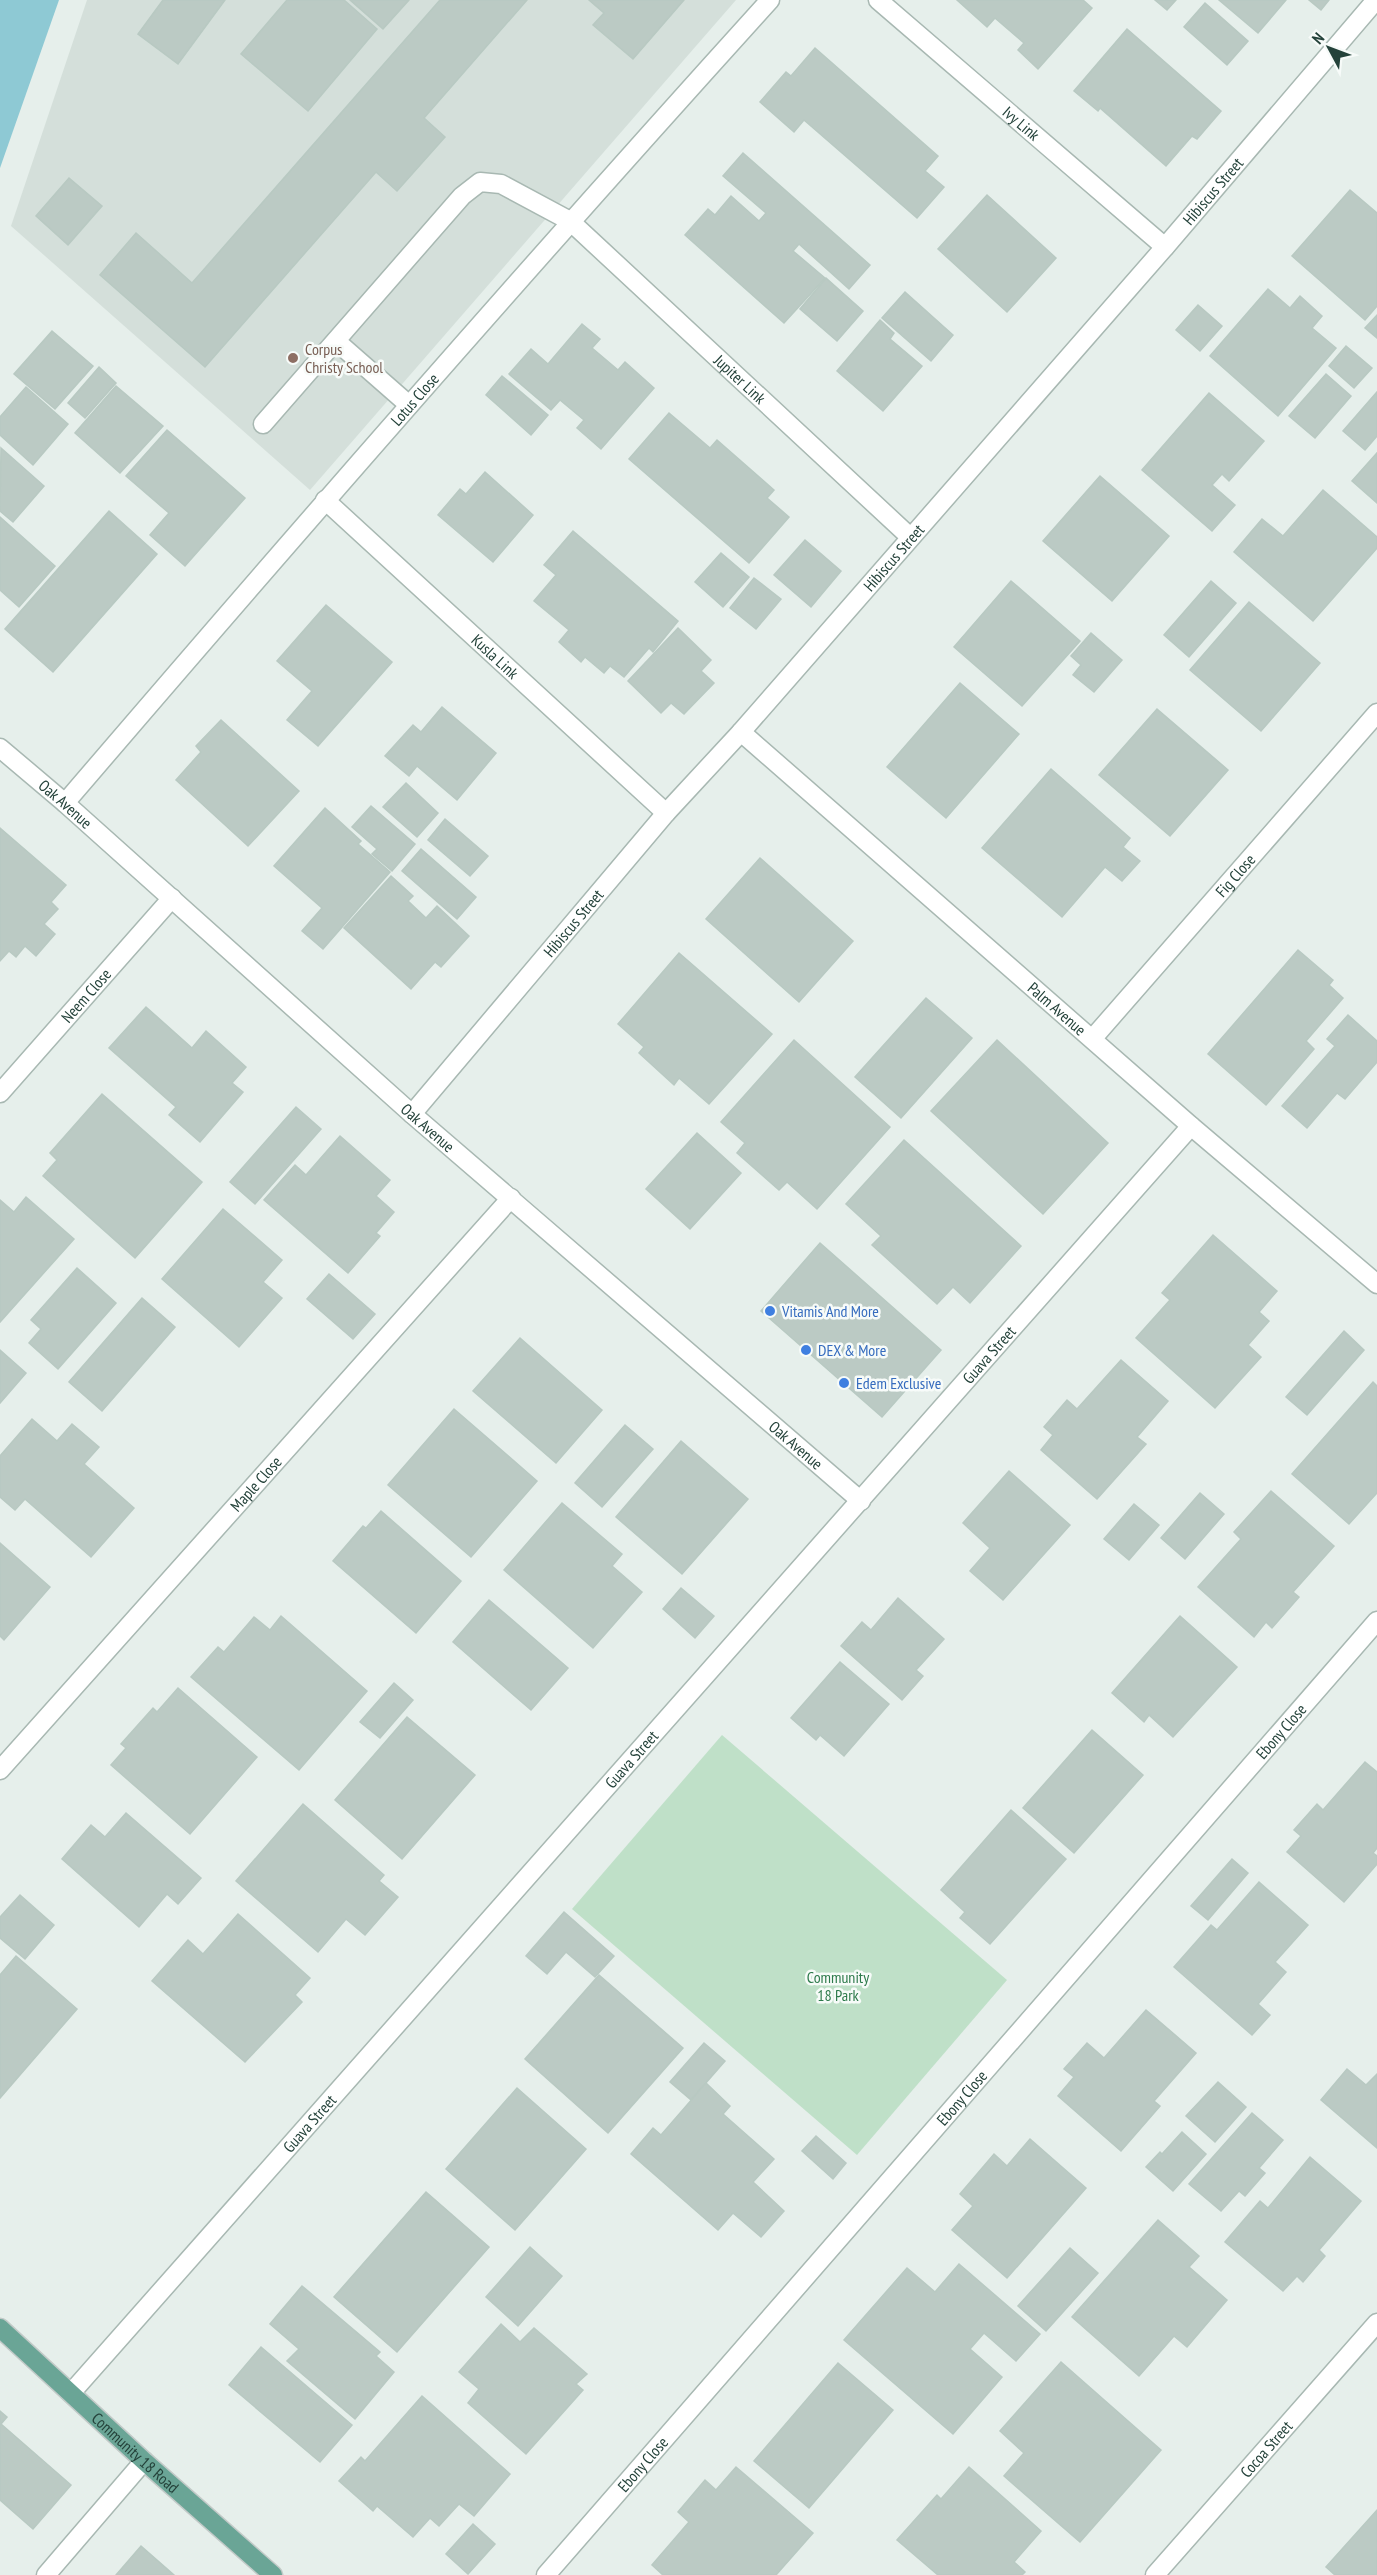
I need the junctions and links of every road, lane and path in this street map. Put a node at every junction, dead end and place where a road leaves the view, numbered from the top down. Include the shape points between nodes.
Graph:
1 (770, 0) edge
2 (878, 0) edge
3 (1376, 0) edge
4 (570, 222) junction
5 (1165, 247) junction
6 (336, 341) junction
7 (409, 405) junction
8 (263, 424) dead end
9 (325, 500) junction
10 (909, 536) junction
11 (1377, 713) edge
12 (741, 732) junction
13 (0, 748) edge
14 (65, 803) junction
15 (666, 813) junction
16 (172, 898) junction
17 (1093, 1038) junction
18 (0, 1093) edge
19 (412, 1114) junction
20 (1191, 1126) junction
21 (511, 1198) junction
22 (1377, 1284) edge
23 (861, 1501) junction
24 (1377, 1621) edge
25 (0, 1770) edge
26 (1377, 2323) edge
27 (0, 2328) edge
28 (71, 2393) junction
29 (144, 2461) junction
30 (46, 2575) edge
31 (273, 2575) edge
32 (546, 2575) edge
33 (1155, 2575) edge

1 - 4 street, Lotus Close
2 - 5 street, Ivy Link
3 - 5 street, Hibiscus Street
4 - 6 street, Jupiter Link via 501,184 480,182 462,196
4 - 7 street, Lotus Close
4 - 10 street, Jupiter Link
5 - 10 street, Hibiscus Street
6 - 7 street
6 - 8 street
7 - 9 street, Lotus Close
9 - 14 street, Lotus Close
9 - 15 street, Kusla Link
10 - 12 street, Hibiscus Street
11 - 17 street, Fig Close
12 - 15 street, Hibiscus Street
12 - 17 street, Palm Avenue
13 - 14 street, Oak Avenue
14 - 16 street, Oak Avenue
15 - 19 street, Hibiscus Street
16 - 18 street, Neem Close
16 - 19 street, Oak Avenue
17 - 20 street, Palm Avenue
19 - 21 street, Oak Avenue
20 - 22 street, Palm Avenue
20 - 23 street, Guava Street
21 - 23 street, Oak Avenue
21 - 25 street, Maple Close
23 - 28 street, Guava Street
24 - 32 street, Ebony Close
26 - 33 street, Cocoa Street
27 - 28 main road, Community 18 Road
28 - 29 main road, Community 18 Road
29 - 30 street
29 - 31 main road, Community 18 Road

